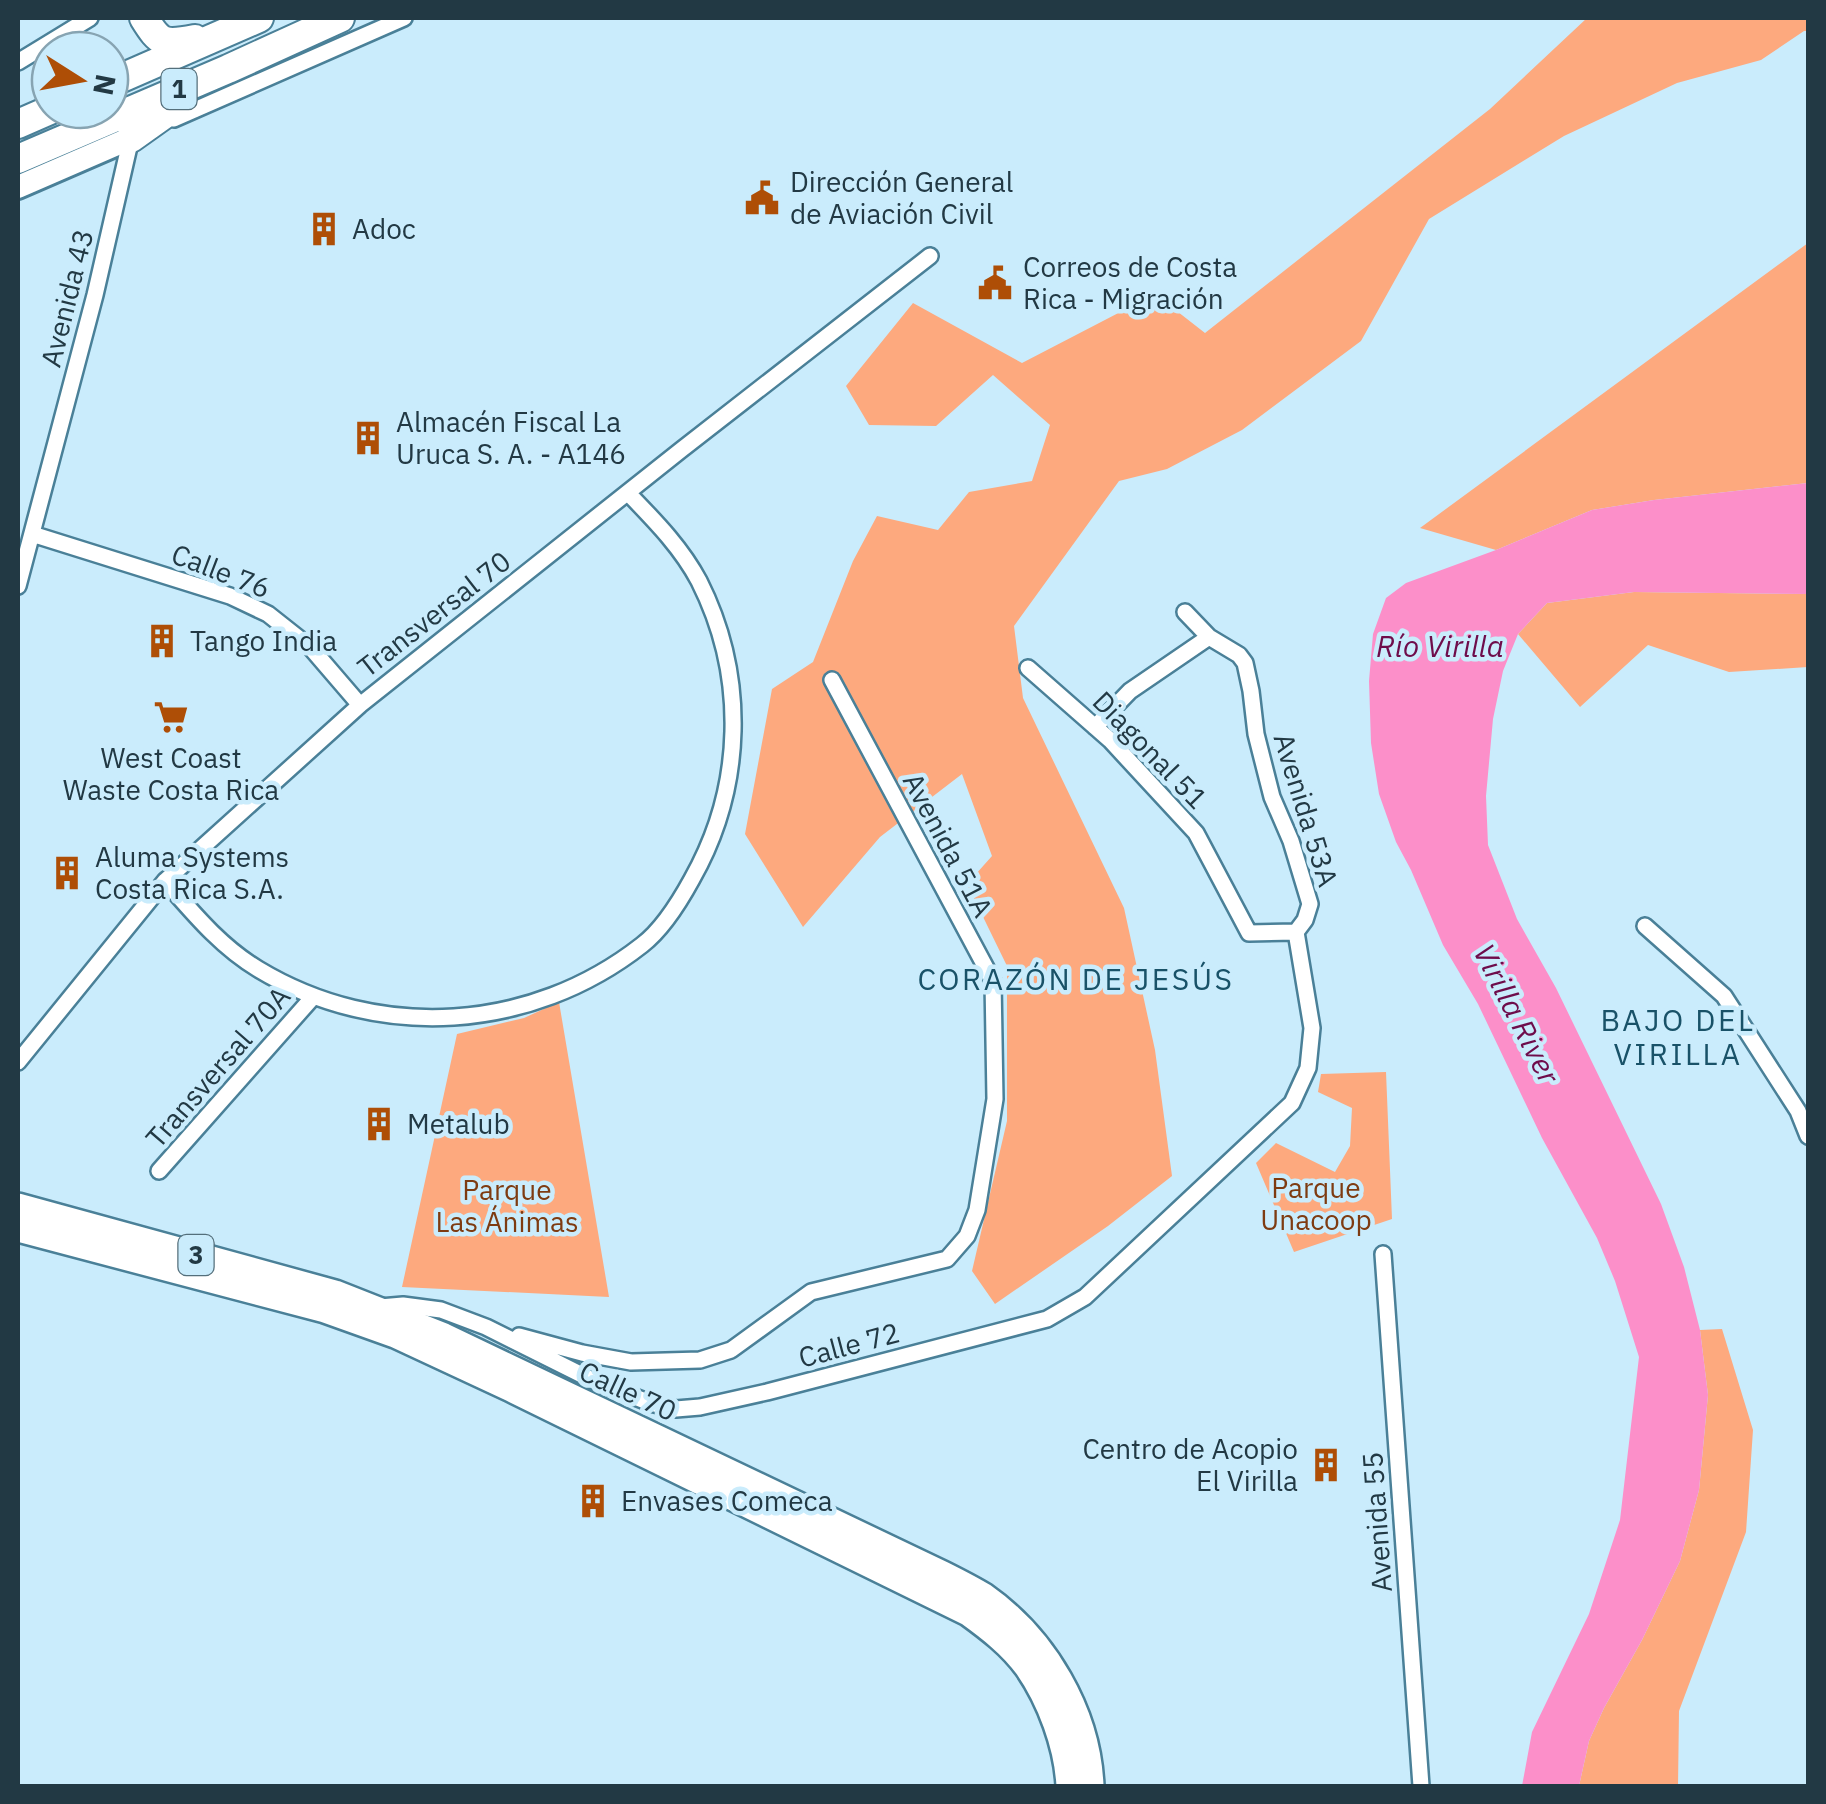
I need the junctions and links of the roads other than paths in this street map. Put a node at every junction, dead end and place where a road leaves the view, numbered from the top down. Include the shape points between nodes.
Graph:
1 (90, 18) edge
2 (144, 18) edge
3 (259, 18) edge
4 (340, 18) edge
5 (404, 18) edge
6 (221, 34) junction
7 (18, 62) edge
8 (228, 69) junction
9 (130, 74) edge
10 (131, 138) junction
11 (18, 159) edge
12 (18, 187) edge
13 (930, 256) dead end
14 (628, 493) junction
15 (32, 534) junction
16 (18, 586) edge
17 (1186, 612) dead end
18 (1209, 637) junction
19 (1028, 668) dead end
20 (832, 680) dead end
21 (360, 705) junction
22 (1095, 727) junction
23 (165, 881) junction
24 (1645, 926) dead end
25 (1296, 932) junction
26 (314, 997) junction
27 (18, 1062) edge
28 (1292, 1104) joint
29 (1808, 1136) edge
30 (160, 1171) dead end
31 (18, 1206) edge
32 (18, 1229) edge
33 (1383, 1254) dead end
34 (370, 1316) junction
35 (486, 1327) junction
36 (1068, 1786) edge
37 (1091, 1786) edge
38 (1421, 1786) edge

1 - 7 street
2 - 6 highway via 162,42
3 - 6 highway, 1
4 - 8 highway, 1
5 - 10 street
6 - 9 highway, 1
8 - 10 highway
8 - 11 highway, 1
10 - 12 main road
10 - 15 street, Avenida 43
13 - 14 street, Transversal 70
14 - 21 street, Transversal 70
14 - 26 street via 667,533 698,580 720,631 732,686 726,798 681,900 645,943 575,986 497,1013 410,1018
15 - 16 street, Avenida 43
15 - 21 street, Calle 76 via 268,614 311,648
17 - 18 street, Avenida 53A
18 - 22 street via 1130,691
18 - 25 street, Avenida 53A via 1245,663 1272,797 1310,904
19 - 22 street, Diagonal 51
20 - 35 street, Avenida 51A via 992,981 995,1099 978,1210 967,1236 946,1259 812,1292 731,1350 700,1360 631,1362
21 - 23 street, Transversal 70
22 - 25 street, Diagonal 51 via 1196,833 1248,933
23 - 26 street via 207,929 257,968
23 - 27 street, Transversal 70
24 - 29 street via 1724,996
25 - 28 street, Avenida 53A via 1312,1028 1308,1068
26 - 30 street, Transversal 70A
28 - 35 street, Calle 72 via 1084,1298 1046,1319 676,1410 590,1379
31 - 34 main road, Calle 70 / 3 via 334,1293
32 - 34 main road, Calle 70 / 3
33 - 38 street, Avenida 55
34 - 35 street, Calle 72 via 403,1305
34 - 36 main road, Calle 70 / 3 via 968,1612 1026,1667 1047,1702
34 - 37 main road, Calle 70 / 3 via 444,1336 982,1596 1008,1616 1063,1684 1090,1761

